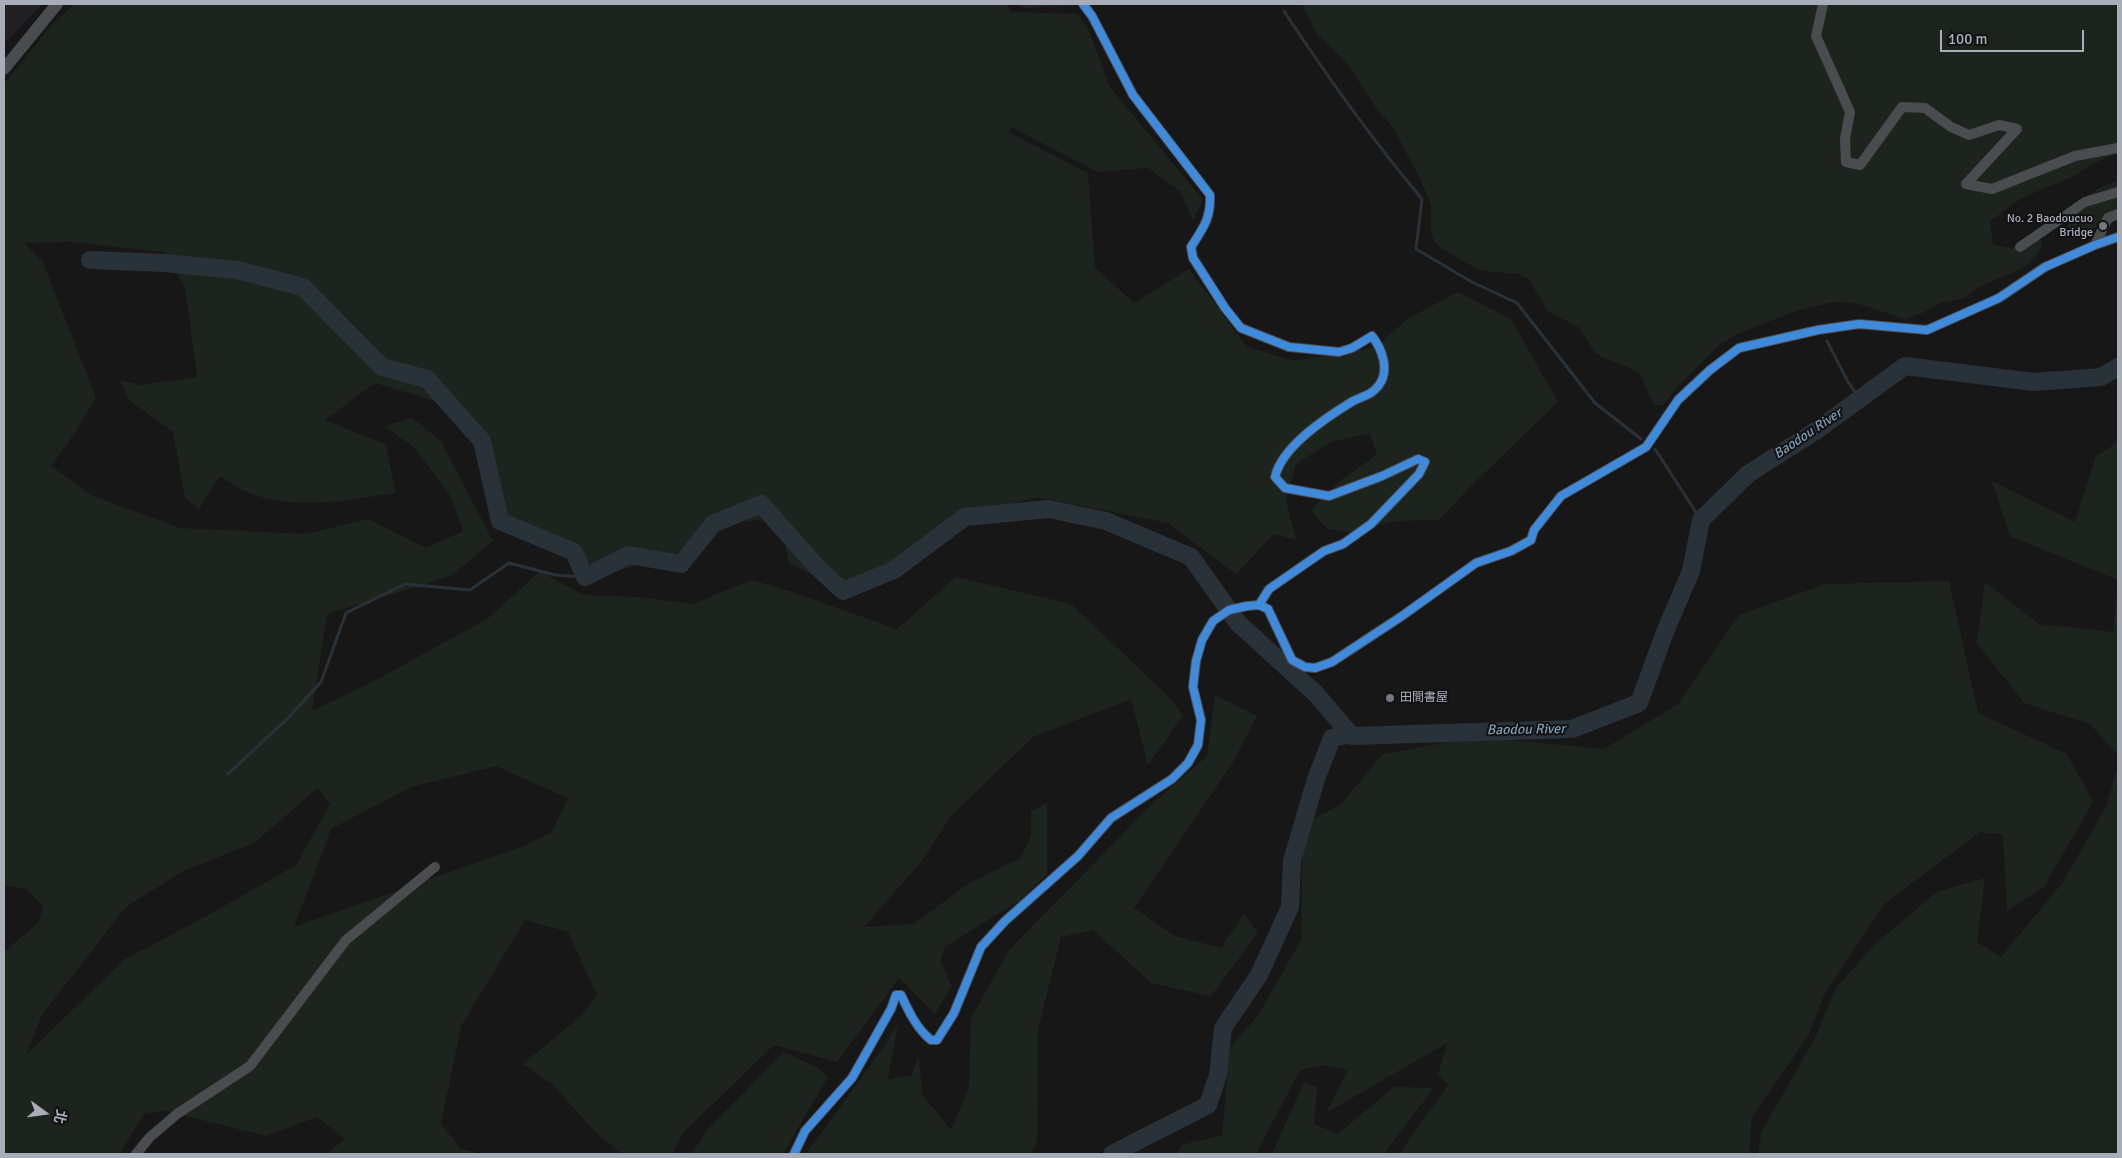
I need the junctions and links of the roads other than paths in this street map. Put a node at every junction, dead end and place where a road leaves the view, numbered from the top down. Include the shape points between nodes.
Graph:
1 (57, 4) edge
2 (1083, 4) edge
3 (1823, 4) edge
4 (4, 69) edge
5 (2118, 148) edge
6 (2118, 192) edge
7 (2118, 214) edge
8 (2118, 237) edge
9 (2095, 245) junction
10 (2020, 247) dead end
11 (1259, 605) junction
12 (435, 867) dead end
13 (136, 1154) edge
14 (794, 1154) edge

1 - 4 street
2 - 11 street via 1133,95 1210,195 1211,210 1191,247 1193,258 1241,328 1289,347 1339,352 1372,336 1384,357 1380,384 1371,394 1354,400 1308,432 1286,455 1275,477 1284,488 1329,496 1418,459 1424,462 1419,474 1370,524 1269,589
3 - 5 street via 1816,36 1850,112 1845,139 1846,162 1860,165 1902,107 1925,108 1951,127 1970,135 1999,125 2017,129 1966,184 1992,189 2075,156
6 - 10 street via 2085,202
7 - 9 street via 2108,218
8 - 9 street
9 - 11 street via 2045,267 2000,298 1927,330 1858,324 1739,348 1678,400 1646,448 1561,496 1538,524 1531,540 1476,563 1332,662 1315,668 1292,660 1268,610
11 - 14 street via 1229,610 1213,621 1202,640 1193,687 1201,720 1198,745 1188,763 1172,779 1111,818 1078,856 1005,921 981,947 954,1013 937,1040 923,1034 901,995 896,995 852,1078 805,1131
12 - 13 street via 346,940 250,1066 177,1114

